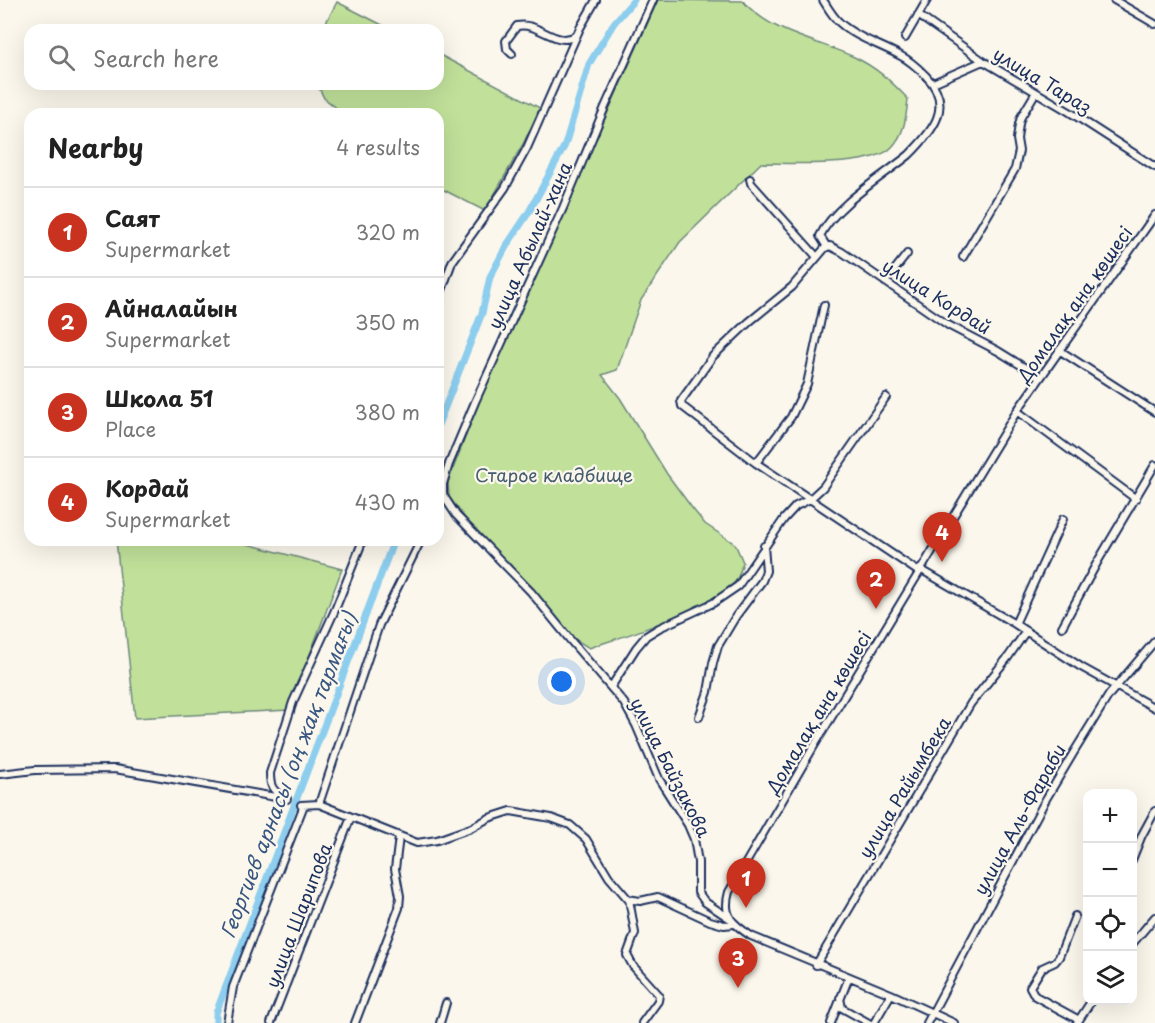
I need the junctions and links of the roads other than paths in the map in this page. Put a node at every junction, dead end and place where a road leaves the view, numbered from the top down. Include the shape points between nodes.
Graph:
1 (596, 0) edge
2 (653, 0) edge
3 (823, 0) edge
4 (927, 0) edge
5 (1114, 0) edge
6 (918, 15) junction
7 (1155, 24) edge
8 (578, 34) junction
9 (905, 38) dead end
10 (512, 54) dead end
11 (983, 61) junction
12 (933, 83) junction
13 (1036, 92) junction
14 (1155, 167) edge
15 (750, 179) dead end
16 (1155, 215) edge
17 (829, 246) junction
18 (907, 254) dead end
19 (817, 257) junction
20 (963, 257) dead end
21 (885, 282) junction
22 (444, 284) edge
23 (824, 305) dead end
24 (1059, 350) junction
25 (1040, 377) junction
26 (886, 397) dead end
27 (1017, 411) junction
28 (1155, 412) edge
29 (756, 463) junction
30 (1155, 465) edge
31 (444, 481) edge
32 (444, 497) edge
33 (810, 499) junction
34 (1136, 499) junction
35 (1064, 519) dead end
36 (361, 546) edge
37 (418, 546) edge
38 (764, 546) junction
39 (919, 571) junction
40 (1015, 624) junction
41 (1062, 627) dead end
42 (1026, 631) junction
43 (1155, 641) edge
44 (1117, 685) junction
45 (611, 687) junction
46 (1155, 708) edge
47 (699, 717) dead end
48 (0, 774) edge
49 (319, 804) junction
50 (1155, 811) edge
51 (351, 817) junction
52 (399, 837) junction
53 (1137, 848) edge
54 (629, 899) junction
55 (1075, 916) dead end
56 (1155, 917) edge
57 (733, 922) junction
58 (1137, 938) edge
59 (816, 965) junction
60 (849, 977) junction
61 (891, 994) junction
62 (840, 998) junction
63 (446, 1004) dead end
64 (1089, 1005) edge
65 (932, 1013) junction
66 (1078, 1021) edge
67 (227, 1023) edge
68 (271, 1023) edge
69 (355, 1023) edge
70 (440, 1023) edge
71 (642, 1023) edge
72 (831, 1023) edge
73 (869, 1023) edge
74 (874, 1023) edge
75 (927, 1023) edge
76 (954, 1023) edge

1 - 8 street
2 - 31 street, улица Абылай-хана via 475,402
3 - 12 street via 840,22 909,61
4 - 6 street
5 - 7 street
6 - 9 street
6 - 11 street, улица Тараз
8 - 10 street via 562,39 524,24 517,26 506,41
8 - 22 street via 528,146 449,270
11 - 12 street
11 - 13 street, улица Тараз
12 - 17 street via 940,102 935,124 918,147 836,213 821,234
13 - 14 street, улица Тараз
13 - 20 street via 1019,124 1015,169
15 - 19 street
16 - 24 street, Домалақ ана көшесі
17 - 19 street
17 - 21 street, улица Кордай
18 - 21 street
19 - 29 street via 792,287 713,356 680,404
21 - 25 street, улица Кордай via 948,325
23 - 29 street via 807,384 791,417
24 - 25 street, Домалақ ана көшесі
24 - 28 street
25 - 27 street, Домалақ ана көшесі
26 - 33 street, улица Байзакова via 842,462
27 - 34 street, Домалақ ана көшесі
27 - 39 street, Домалақ ана көшесі
29 - 33 street
30 - 34 street
32 - 45 street, улица Байзакова via 456,515 531,592
33 - 38 street, улица Байзакова via 796,506
33 - 39 street
34 - 41 street
35 - 40 street
36 - 48 street via 293,702 270,773 270,785 286,799 115,769
37 - 49 street via 379,625
38 - 45 street, улица Байзакова via 745,577 728,594 646,636
38 - 47 street via 766,572 718,646
39 - 40 street
39 - 57 street, Домалақ ана көшесі via 729,892 726,909
40 - 42 street
42 - 44 street
42 - 59 street, улица Райымбека via 971,704
43 - 44 street, улица Аль-Фараби
44 - 46 street
44 - 65 street, улица Аль-Фараби via 1046,799
45 - 57 street, улица Байзакова via 628,710 659,779 694,839 698,892 705,902
49 - 51 street
49 - 67 street via 302,805 233,987
50 - 53 street
51 - 52 street
51 - 68 street, улица Шарипова
52 - 54 street via 426,843 511,811 551,818 570,825 586,839 609,877
52 - 69 street via 395,869 399,908 390,942
54 - 57 street via 658,897 710,921 724,925
54 - 71 street via 635,933 627,955 659,995
55 - 66 street via 1059,957 1042,968 1030,988 1038,998
56 - 58 street
57 - 59 street, улица Байзакова via 751,936
59 - 60 street, улица Байзакова
60 - 61 street, улица Байзакова
60 - 62 street
61 - 65 street, улица Байзакова
61 - 74 street
62 - 72 street
62 - 73 street via 842,1008
63 - 70 street
64 - 66 street
65 - 75 street, улица Аль-Фараби
65 - 76 street, улица Байзакова

